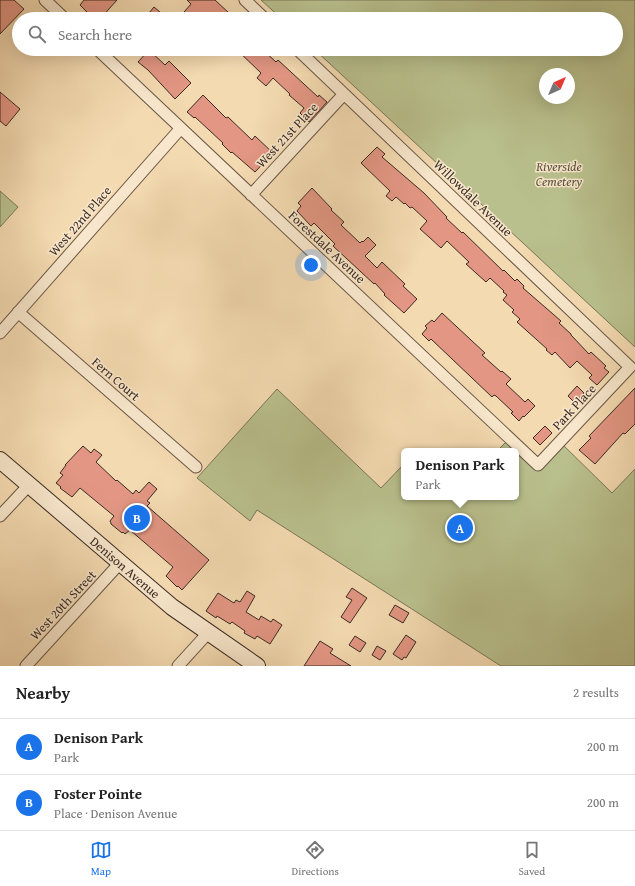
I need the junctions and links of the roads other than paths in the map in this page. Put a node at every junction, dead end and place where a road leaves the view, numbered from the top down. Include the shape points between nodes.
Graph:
1 (45, 0) edge
2 (245, 0) edge
3 (58, 12) edge
4 (258, 12) edge
5 (104, 56) edge
6 (304, 56) edge
7 (344, 94) junction
8 (180, 128) junction
9 (251, 194) junction
10 (18, 312) junction
11 (0, 333) edge
12 (630, 367) joint
13 (0, 460) edge
14 (538, 465) joint
15 (196, 467) dead end
16 (29, 485) junction
17 (0, 516) edge
18 (120, 563) junction
19 (208, 633) junction
20 (26, 666) edge
21 (178, 666) edge
22 (257, 666) edge

1 - 3 street
2 - 4 street
5 - 8 street, Forestdale Avenue
6 - 7 street, Willowdale Avenue
7 - 9 street, West 21st Place
7 - 12 street, Willowdale Avenue
8 - 9 street, Forestdale Avenue
8 - 10 street, West 22nd Place
9 - 14 street, Forestdale Avenue
10 - 11 street, West 22nd Place
10 - 15 street, Fern Court
12 - 14 street, Park Place
13 - 16 main road, Denison Avenue
16 - 17 street
16 - 18 main road, Denison Avenue
18 - 19 main road, Denison Avenue via 172,607
18 - 20 street, West 20th Street
19 - 21 street
19 - 22 main road, Denison Avenue

